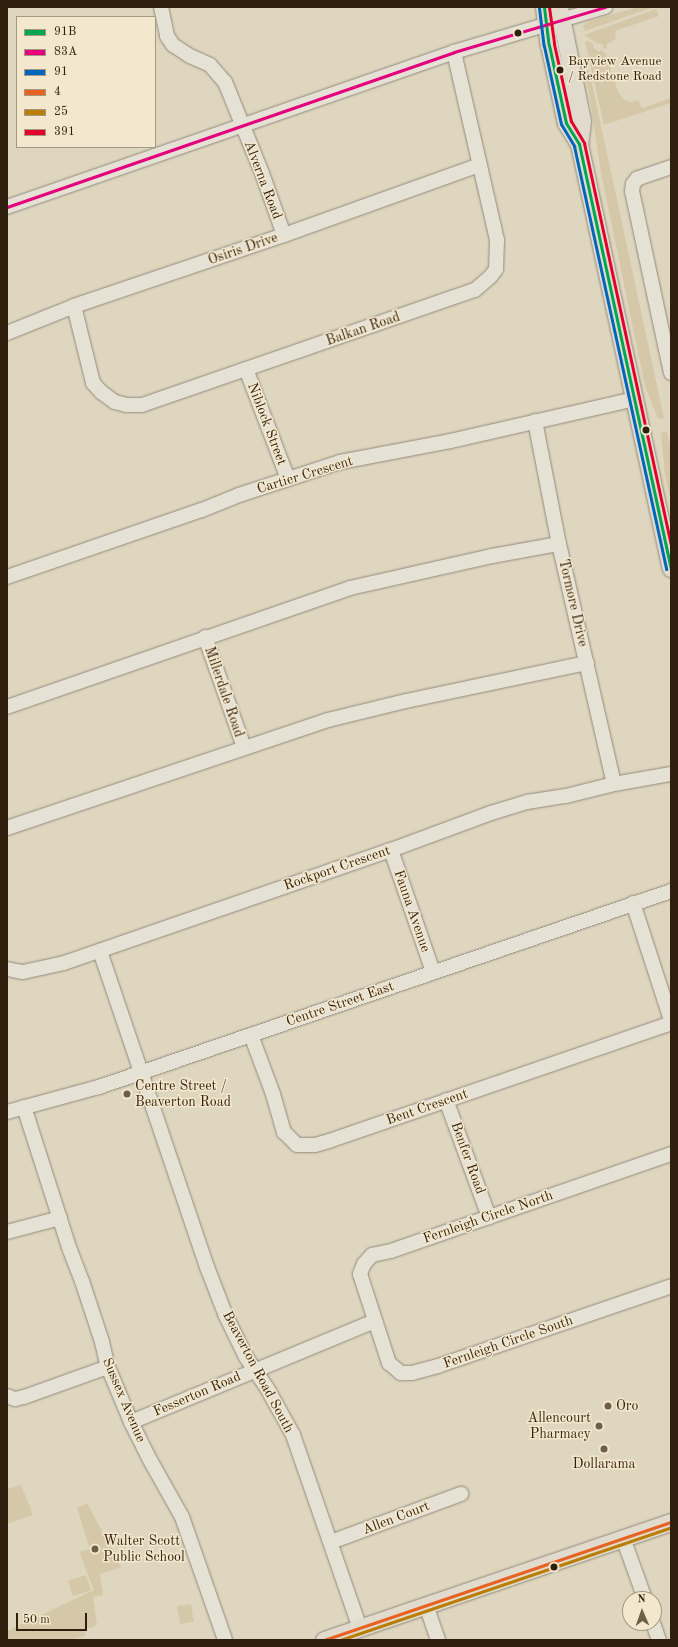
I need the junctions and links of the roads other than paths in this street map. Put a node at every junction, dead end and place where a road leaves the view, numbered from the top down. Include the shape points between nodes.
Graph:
1 (160, 7) edge
2 (544, 7) edge
3 (604, 7) edge
4 (556, 17) edge
5 (454, 52) junction
6 (242, 125) junction
7 (480, 165) junction
8 (671, 167) edge
9 (7, 206) edge
10 (284, 235) junction
11 (74, 306) junction
12 (7, 333) edge
13 (246, 369) junction
14 (671, 373) edge
15 (635, 399) junction
16 (535, 421) junction
17 (288, 479) junction
18 (560, 544) junction
19 (671, 568) edge
20 (7, 577) edge
21 (205, 637) junction
22 (587, 663) junction
23 (7, 707) edge
24 (244, 747) junction
25 (671, 774) edge
26 (614, 784) junction
27 (7, 828) edge
28 (391, 850) junction
29 (671, 891) edge
30 (633, 903) junction
31 (100, 951) junction
32 (7, 969) edge
33 (433, 972) junction
34 (671, 1020) edge
35 (671, 1023) edge
36 (251, 1035) junction
37 (140, 1072) junction
38 (446, 1100) junction
39 (24, 1107) junction
40 (7, 1112) edge
41 (671, 1154) edge
42 (489, 1217) junction
43 (60, 1218) junction
44 (7, 1232) edge
45 (671, 1286) edge
46 (375, 1321) junction
47 (108, 1367) junction
48 (255, 1369) junction
49 (7, 1396) edge
50 (131, 1422) junction
51 (461, 1494) dead end
52 (671, 1522) edge
53 (623, 1538) junction
54 (331, 1542) junction
55 (642, 1591) edge
56 (426, 1605) junction
57 (360, 1628) junction
58 (225, 1640) edge
59 (324, 1640) edge
60 (438, 1640) edge

1 - 6 street, Alverna Road via 167,36 173,45 216,70 225,82
2 - 4 main road
3 - 4 street
4 - 5 street
4 - 15 main road via 582,121 579,144
5 - 6 street
5 - 7 street, Balkan Road
6 - 9 street
6 - 10 street, Alverna Road
7 - 10 street, Osiris Drive
7 - 13 street, Balkan Road via 497,240 496,268 484,283 461,296
8 - 14 street via 636,179 632,191
10 - 11 street, Osiris Drive
11 - 12 street, Osiris Drive
11 - 13 street, Balkan Road via 93,383 115,402 126,405 142,404
13 - 17 street, Niblock Street
15 - 16 street, Cartier Crescent
15 - 19 main road
16 - 17 street, Cartier Crescent via 340,462
16 - 18 street, Tormore Drive
17 - 20 street, Cartier Crescent
18 - 21 street via 366,584
18 - 22 street, Tormore Drive
21 - 23 street
21 - 24 street, Millerdale Road
22 - 24 street via 375,708
22 - 26 street, Tormore Drive
24 - 27 street
25 - 26 street, Rockport Crescent
26 - 28 street, Rockport Crescent via 566,796 527,802
28 - 31 street, Rockport Crescent
28 - 33 street, Fauna Avenue
29 - 30 street, Centre Street East
30 - 33 street, Centre Street East
30 - 34 street
31 - 32 street, Rockport Crescent via 64,963 23,972
31 - 37 street, Beaverton Road South
33 - 36 street, Centre Street East
35 - 38 street, Bent Crescent
36 - 37 street, Centre Street East
36 - 38 street, Bent Crescent via 284,1132 297,1145 329,1141
37 - 39 street, Centre Street East via 99,1087
37 - 48 street, Beaverton Road South via 207,1267 226,1316 246,1357
38 - 42 street, Benfer Road
39 - 40 street, Centre Street East
39 - 43 street, Sussex Avenue
41 - 42 street, Fernleigh Circle North
42 - 46 street, Fernleigh Circle North via 372,1256 364,1264 360,1274
43 - 44 street
43 - 47 street, Sussex Avenue
45 - 46 street, Fernleigh Circle South via 438,1366 412,1372 401,1373 392,1367
46 - 48 street, Fesserton Road
47 - 49 street via 24,1397 14,1399
47 - 50 street, Sussex Avenue
48 - 50 street, Fesserton Road
48 - 54 street, Beaverton Road South via 293,1436
50 - 58 street, Sussex Avenue via 182,1516
51 - 54 street, Allen Court
52 - 53 main road
53 - 55 street
53 - 56 main road
54 - 57 street, Beaverton Road South
56 - 57 main road
56 - 60 street
57 - 59 main road

